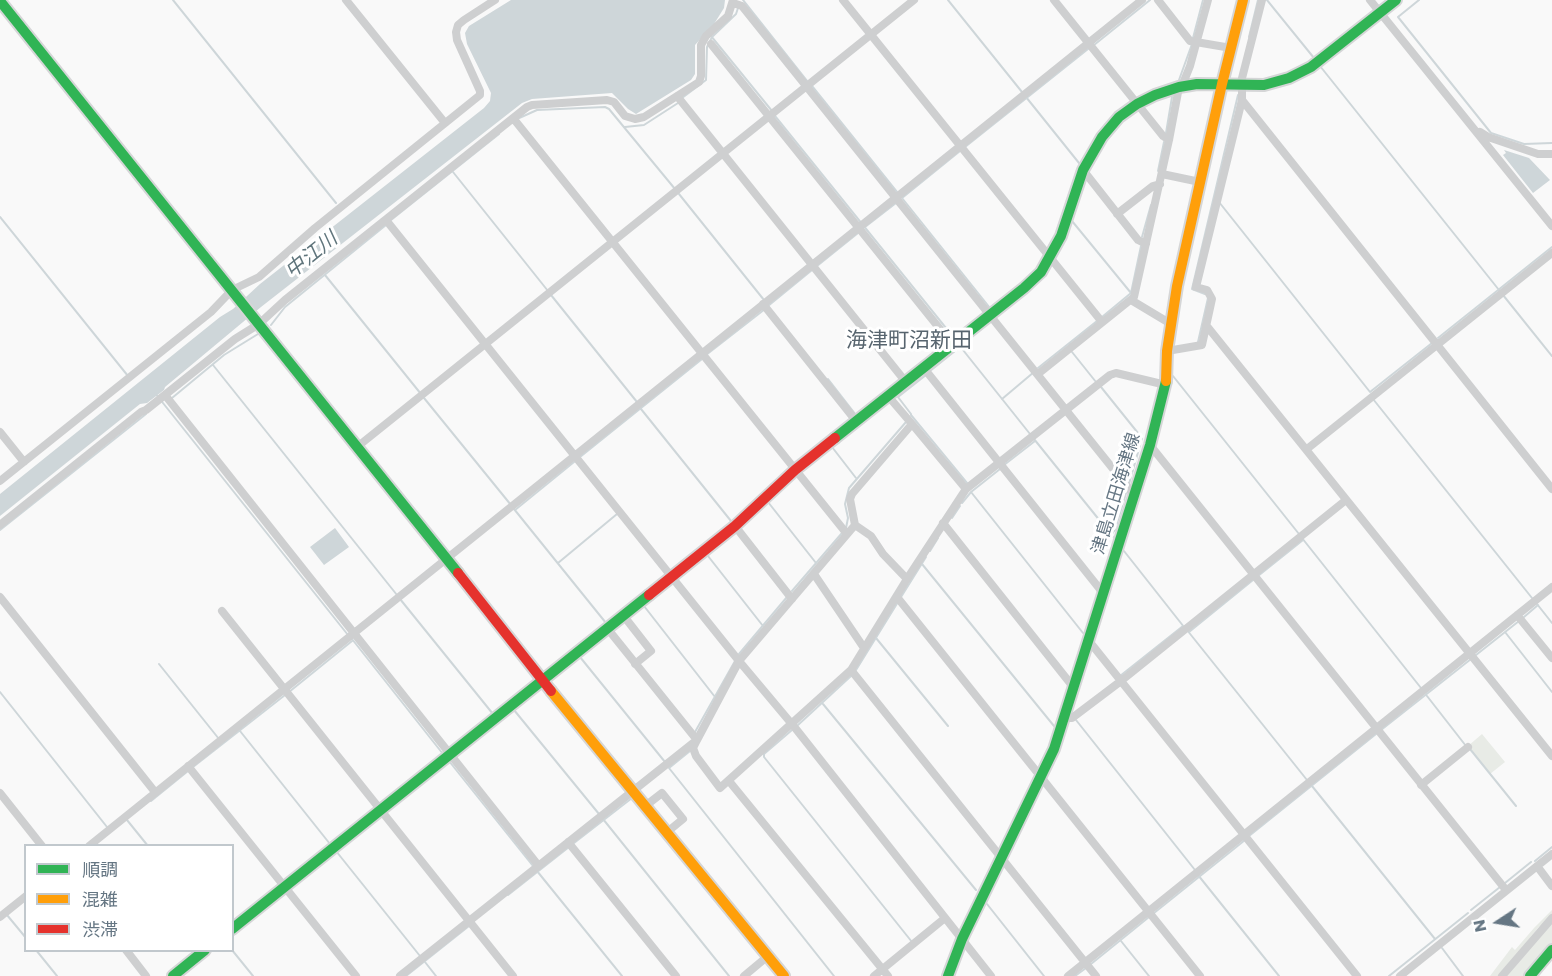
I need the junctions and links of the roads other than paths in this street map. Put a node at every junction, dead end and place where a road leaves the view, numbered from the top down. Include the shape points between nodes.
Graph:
1 (346, 0) edge
2 (495, 0) edge
3 (843, 0) edge
4 (914, 0) edge
5 (1054, 0) edge
6 (1142, 0) edge
7 (1158, 0) edge
8 (1208, 0) edge
9 (1242, 0) edge
10 (1262, 0) edge
11 (1370, 0) edge
12 (1396, 0) edge
13 (0, 1) edge
14 (733, 1) edge
15 (1381, 12) junction
16 (871, 35) junction
17 (1197, 42) junction
18 (1089, 43) junction
19 (711, 44) dead end
20 (1231, 48) junction
21 (1222, 84) junction
22 (1180, 86) junction
23 (1241, 86) junction
24 (807, 87) junction
25 (677, 96) junction
26 (1242, 100) junction
27 (1137, 104) junction
28 (772, 115) junction
29 (513, 118) junction
30 (445, 123) junction
31 (1473, 128) junction
32 (1169, 140) junction
33 (960, 146) junction
34 (723, 154) junction
35 (1552, 154) edge
36 (1083, 170) junction
37 (1162, 174) junction
38 (1200, 182) junction
39 (1160, 184) junction
40 (896, 197) junction
41 (1118, 214) junction
42 (386, 220) junction
43 (861, 226) junction
44 (1552, 226) edge
45 (612, 243) junction
46 (1146, 244) junction
47 (1552, 253) edge
48 (1050, 258) junction
49 (812, 265) junction
50 (234, 293) junction
51 (1131, 300) junction
52 (763, 304) junction
53 (990, 314) junction
54 (257, 322) junction
55 (1102, 322) junction
56 (1171, 324) junction
57 (1206, 325) junction
58 (955, 342) junction
59 (486, 345) junction
60 (1437, 345) junction
61 (1167, 351) junction
62 (701, 354) junction
63 (923, 368) junction
64 (1038, 374) junction
65 (905, 381) junction
66 (1166, 385) junction
67 (164, 396) junction
68 (888, 396) junction
69 (1067, 409) junction
70 (856, 421) junction
71 (912, 424) junction
72 (0, 432) edge
73 (1150, 446) junction
74 (357, 447) junction
75 (1307, 449) junction
76 (574, 456) junction
77 (24, 462) junction
78 (999, 463) junction
79 (795, 470) junction
80 (0, 481) edge
81 (966, 489) junction
82 (1552, 489) edge
83 (1134, 495) junction
84 (1346, 500) junction
85 (943, 523) junction
86 (0, 525) edge
87 (855, 525) junction
88 (735, 526) junction
89 (847, 534) junction
90 (447, 558) junction
91 (813, 574) junction
92 (1252, 574) junction
93 (671, 577) junction
94 (907, 579) junction
95 (1552, 587) edge
96 (1103, 593) junction
97 (0, 597) edge
98 (897, 597) junction
99 (792, 598) junction
100 (222, 611) dead end
101 (623, 615) junction
102 (1517, 615) junction
103 (607, 628) junction
104 (352, 634) junction
105 (1089, 641) junction
106 (864, 648) junction
107 (1470, 653) junction
108 (1552, 658) edge
109 (739, 662) junction
110 (635, 664) junction
111 (851, 670) junction
112 (542, 680) junction
113 (1121, 681) junction
114 (1074, 688) junction
115 (284, 689) junction
116 (1065, 718) junction
117 (791, 725) junction
118 (1376, 729) junction
119 (697, 740) junction
120 (1468, 747) dead end
121 (450, 754) junction
122 (1552, 756) edge
123 (188, 766) junction
124 (1041, 777) junction
125 (729, 781) junction
126 (1421, 785) junction
127 (155, 792) junction
128 (632, 792) junction
129 (0, 793) edge
130 (645, 807) junction
131 (381, 810) junction
132 (666, 833) junction
133 (1244, 835) junction
134 (568, 842) junction
135 (40, 844) edge
136 (91, 844) edge
137 (1552, 854) edge
138 (1001, 857) junction
139 (538, 865) junction
140 (1537, 866) junction
141 (1552, 886) edge
142 (285, 887) junction
143 (1506, 890) junction
144 (24, 898) edge
145 (1148, 911) junction
146 (0, 917) edge
147 (945, 918) junction
148 (1552, 918) edge
149 (468, 920) junction
150 (234, 927) edge
151 (962, 939) junction
152 (1552, 950) edge
153 (127, 952) edge
154 (205, 952) edge
155 (768, 956) junction
156 (1085, 962) junction
157 (885, 973) edge
158 (146, 976) edge
159 (173, 976) edge
160 (356, 976) edge
161 (400, 976) edge
162 (513, 976) edge
163 (676, 976) edge
164 (744, 976) edge
165 (784, 976) edge
166 (874, 976) edge
167 (948, 976) edge
168 (991, 976) edge
169 (1068, 976) edge
170 (1096, 976) edge
171 (1200, 976) edge
172 (1358, 976) edge
173 (1400, 976) edge
174 (1502, 976) edge
175 (1530, 976) edge

1 - 30 street
2 - 30 street via 458,26 457,40 480,95
3 - 16 street
4 - 16 street
5 - 18 street
6 - 18 street
7 - 17 street via 1190,41
8 - 17 street
9 - 20 street, 津島立田海津線
10 - 23 street
11 - 15 street
12 - 15 street
13 - 50 street
14 - 24 street via 742,6
14 - 25 street via 728,16 701,45 699,82
15 - 23 street via 1311,67 1264,85
15 - 31 street
16 - 24 street
16 - 33 street
17 - 20 street
17 - 22 street
18 - 27 street
18 - 33 street
19 - 28 street
20 - 21 street, 津島立田海津線
21 - 22 street
21 - 23 street
21 - 38 street, 津島立田海津線
22 - 27 street
22 - 32 street
23 - 26 street
24 - 28 street
24 - 40 street
25 - 29 street via 635,119 607,100 532,105
25 - 34 street
26 - 57 street via 1196,287 1207,290 1212,299
26 - 60 street
27 - 32 street
27 - 36 street via 1102,137
28 - 34 street
28 - 43 street
29 - 42 street
29 - 45 street
30 - 50 street via 259,277
31 - 35 street via 1488,137
31 - 44 street
32 - 37 street
33 - 40 street
33 - 48 street
34 - 45 street
34 - 49 street
36 - 41 street
36 - 48 street
37 - 38 street
37 - 39 street
38 - 56 street, 津島立田海津線
39 - 41 street
39 - 46 street
40 - 43 street
40 - 53 street
41 - 46 street via 1138,240
42 - 54 street
42 - 59 street
43 - 49 street
43 - 58 street
45 - 59 street
45 - 62 street
46 - 51 street
47 - 60 street
48 - 53 street via 1024,288
48 - 55 street
49 - 52 street
49 - 65 street
50 - 54 street
50 - 77 street
51 - 55 street
51 - 56 street
52 - 62 street
52 - 70 street
53 - 58 street
53 - 64 street
54 - 67 street
54 - 74 street
55 - 64 street
56 - 61 street, 津島立田海津線
57 - 61 street via 1202,345
57 - 75 street
58 - 63 street
59 - 74 street
59 - 76 street
60 - 75 street
60 - 82 street
61 - 66 street, 津島立田海津線
62 - 76 street
62 - 79 street
63 - 65 street
63 - 78 street
64 - 69 street
65 - 68 street
66 - 69 street via 1116,373
66 - 73 street, 津島立田海津線
67 - 86 street
67 - 104 street
68 - 70 street
68 - 71 street
69 - 78 street
69 - 83 street
70 - 79 street
71 - 81 street
71 - 87 street via 852,494
72 - 77 street
73 - 83 street, 津島立田海津線
73 - 92 street
74 - 90 street
75 - 84 street
76 - 90 street
76 - 93 street
77 - 80 street
78 - 81 street
78 - 96 street
79 - 88 street
79 - 89 street
81 - 85 street
83 - 96 street, 津島立田海津線
84 - 92 street
84 - 107 street
85 - 94 street
85 - 114 street
87 - 89 street
87 - 94 street via 871,536
88 - 93 street
88 - 99 street
89 - 91 street
90 - 104 street
90 - 112 street
91 - 99 street
91 - 106 street
92 - 113 street
92 - 118 street
93 - 101 street
93 - 109 street
94 - 98 street
95 - 102 street
96 - 105 street, 津島立田海津線
97 - 127 street
98 - 106 street
98 - 124 street
99 - 109 street
100 - 115 street
101 - 103 street
101 - 110 street via 651,651
102 - 107 street
102 - 108 street
103 - 110 street
103 - 112 street
104 - 115 street
104 - 121 street
105 - 113 street
105 - 114 street, 津島立田海津線
106 - 111 street
107 - 118 street
107 - 122 street
109 - 117 street
109 - 119 street
110 - 119 street
111 - 117 street
111 - 138 street
112 - 121 street
112 - 128 street
113 - 116 street via 1072,718
113 - 133 street
114 - 116 street, 津島立田海津線
115 - 123 street
115 - 131 street
116 - 124 street, 津島立田海津線
117 - 125 street
117 - 147 street
118 - 126 street
118 - 133 street
119 - 125 street via 693,748 696,756 720,788
119 - 128 street
120 - 126 street
121 - 131 street
121 - 139 street
123 - 127 street
123 - 142 street
124 - 138 street, 津島立田海津線
124 - 145 street
125 - 157 street
126 - 143 street
127 - 136 street
128 - 130 street
128 - 134 street
129 - 135 street
130 - 132 street
130 - 132 street via 662,794 683,819
131 - 142 street
131 - 149 street
132 - 155 street
133 - 145 street
133 - 172 street
134 - 139 street
134 - 163 street
137 - 140 street
138 - 151 street, 津島立田海津線
138 - 156 street
139 - 149 street
140 - 141 street
140 - 143 street
142 - 150 street
142 - 160 street
143 - 173 street
144 - 146 street
145 - 156 street
145 - 171 street
147 - 151 street
147 - 157 street
148 - 174 street
149 - 161 street
149 - 162 street
151 - 167 street, 津島立田海津線
151 - 168 street
152 - 175 street
153 - 158 street
154 - 159 street
155 - 164 street
155 - 165 street
156 - 169 street
156 - 170 street
157 - 166 street

